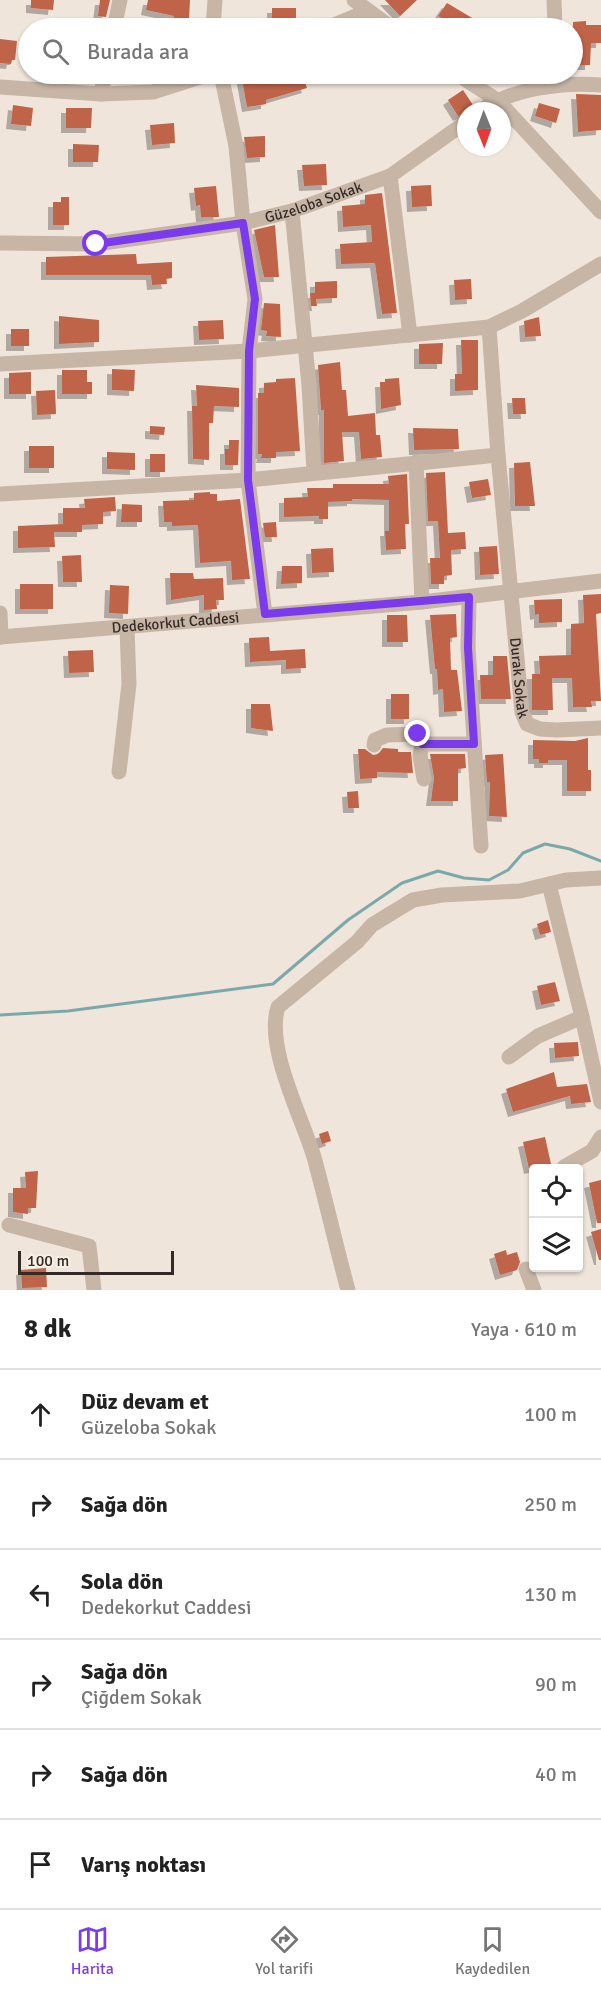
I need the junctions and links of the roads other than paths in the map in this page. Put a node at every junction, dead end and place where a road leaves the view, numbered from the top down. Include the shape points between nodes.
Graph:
1 (120, 0) edge
2 (215, 0) edge
3 (354, 0) edge
4 (554, 0) edge
5 (369, 11) junction
6 (116, 18) edge
7 (214, 18) edge
8 (352, 18) edge
9 (378, 18) edge
10 (555, 18) edge
11 (583, 83) edge
12 (103, 84) edge
13 (178, 84) edge
14 (222, 84) edge
15 (472, 84) edge
16 (544, 84) edge
17 (601, 85) edge
18 (0, 87) edge
19 (101, 94) junction
20 (496, 100) junction
21 (493, 102) edge
22 (457, 128) edge
23 (390, 176) junction
24 (292, 211) junction
25 (601, 212) edge
26 (243, 223) junction
27 (0, 243) edge
28 (601, 264) edge
29 (489, 327) junction
30 (410, 335) junction
31 (306, 346) junction
32 (249, 351) junction
33 (0, 364) edge
34 (498, 455) junction
35 (416, 462) junction
36 (314, 472) junction
37 (248, 480) junction
38 (0, 494) edge
39 (601, 581) edge
40 (510, 592) junction
41 (469, 597) junction
42 (422, 602) junction
43 (0, 613) edge
44 (265, 614) junction
45 (127, 628) junction
46 (0, 637) edge
47 (601, 728) edge
48 (422, 744) junction
49 (474, 744) junction
50 (374, 745) dead end
51 (118, 772) dead end
52 (424, 779) dead end
53 (481, 846) dead end
54 (601, 878) edge
55 (549, 884) junction
56 (582, 1017) junction
57 (509, 1057) dead end
58 (601, 1102) edge
59 (601, 1137) edge
60 (569, 1164) edge
61 (9, 1225) dead end
62 (526, 1269) dead end
63 (94, 1290) edge
64 (348, 1290) edge
65 (534, 1290) edge

1 - 6 street
2 - 7 street
3 - 5 street
4 - 10 street
5 - 8 street
5 - 9 street
11 - 17 street
12 - 19 street
13 - 19 street via 153,92
14 - 26 street via 236,146
15 - 20 street
16 - 20 street
18 - 19 street
20 - 21 street
20 - 25 street
22 - 23 street, Güzeloba Sokak
23 - 24 street, Güzeloba Sokak
23 - 30 street
24 - 26 street, Güzeloba Sokak
24 - 31 street
26 - 27 street, Güzeloba Sokak via 96,244
26 - 32 street via 255,299
28 - 29 street
29 - 30 street
29 - 34 street
30 - 31 street
31 - 32 street
31 - 36 street
32 - 33 street
32 - 37 street
34 - 35 street
34 - 40 street
35 - 36 street
35 - 42 street
36 - 37 street
37 - 38 street
37 - 44 street
39 - 40 street, Dedekorkut Caddesi
40 - 41 street, Dedekorkut Caddesi
40 - 47 street, Durak Sokak via 522,712 527,724 557,730
41 - 42 street, Dedekorkut Caddesi
41 - 49 street
42 - 44 street, Dedekorkut Caddesi
43 - 46 street
44 - 45 street, Dedekorkut Caddesi
45 - 46 street, Dedekorkut Caddesi
45 - 51 street via 129,684
48 - 49 street
48 - 50 street via 418,734 387,735 375,740
48 - 52 street
49 - 53 street
54 - 55 street
55 - 56 street
55 - 64 street via 520,891 413,900 372,925 278,1007 273,1022 278,1044 313,1154
56 - 57 street via 538,1036
56 - 58 street
59 - 60 street via 592,1150
61 - 63 street via 89,1246
62 - 65 street

